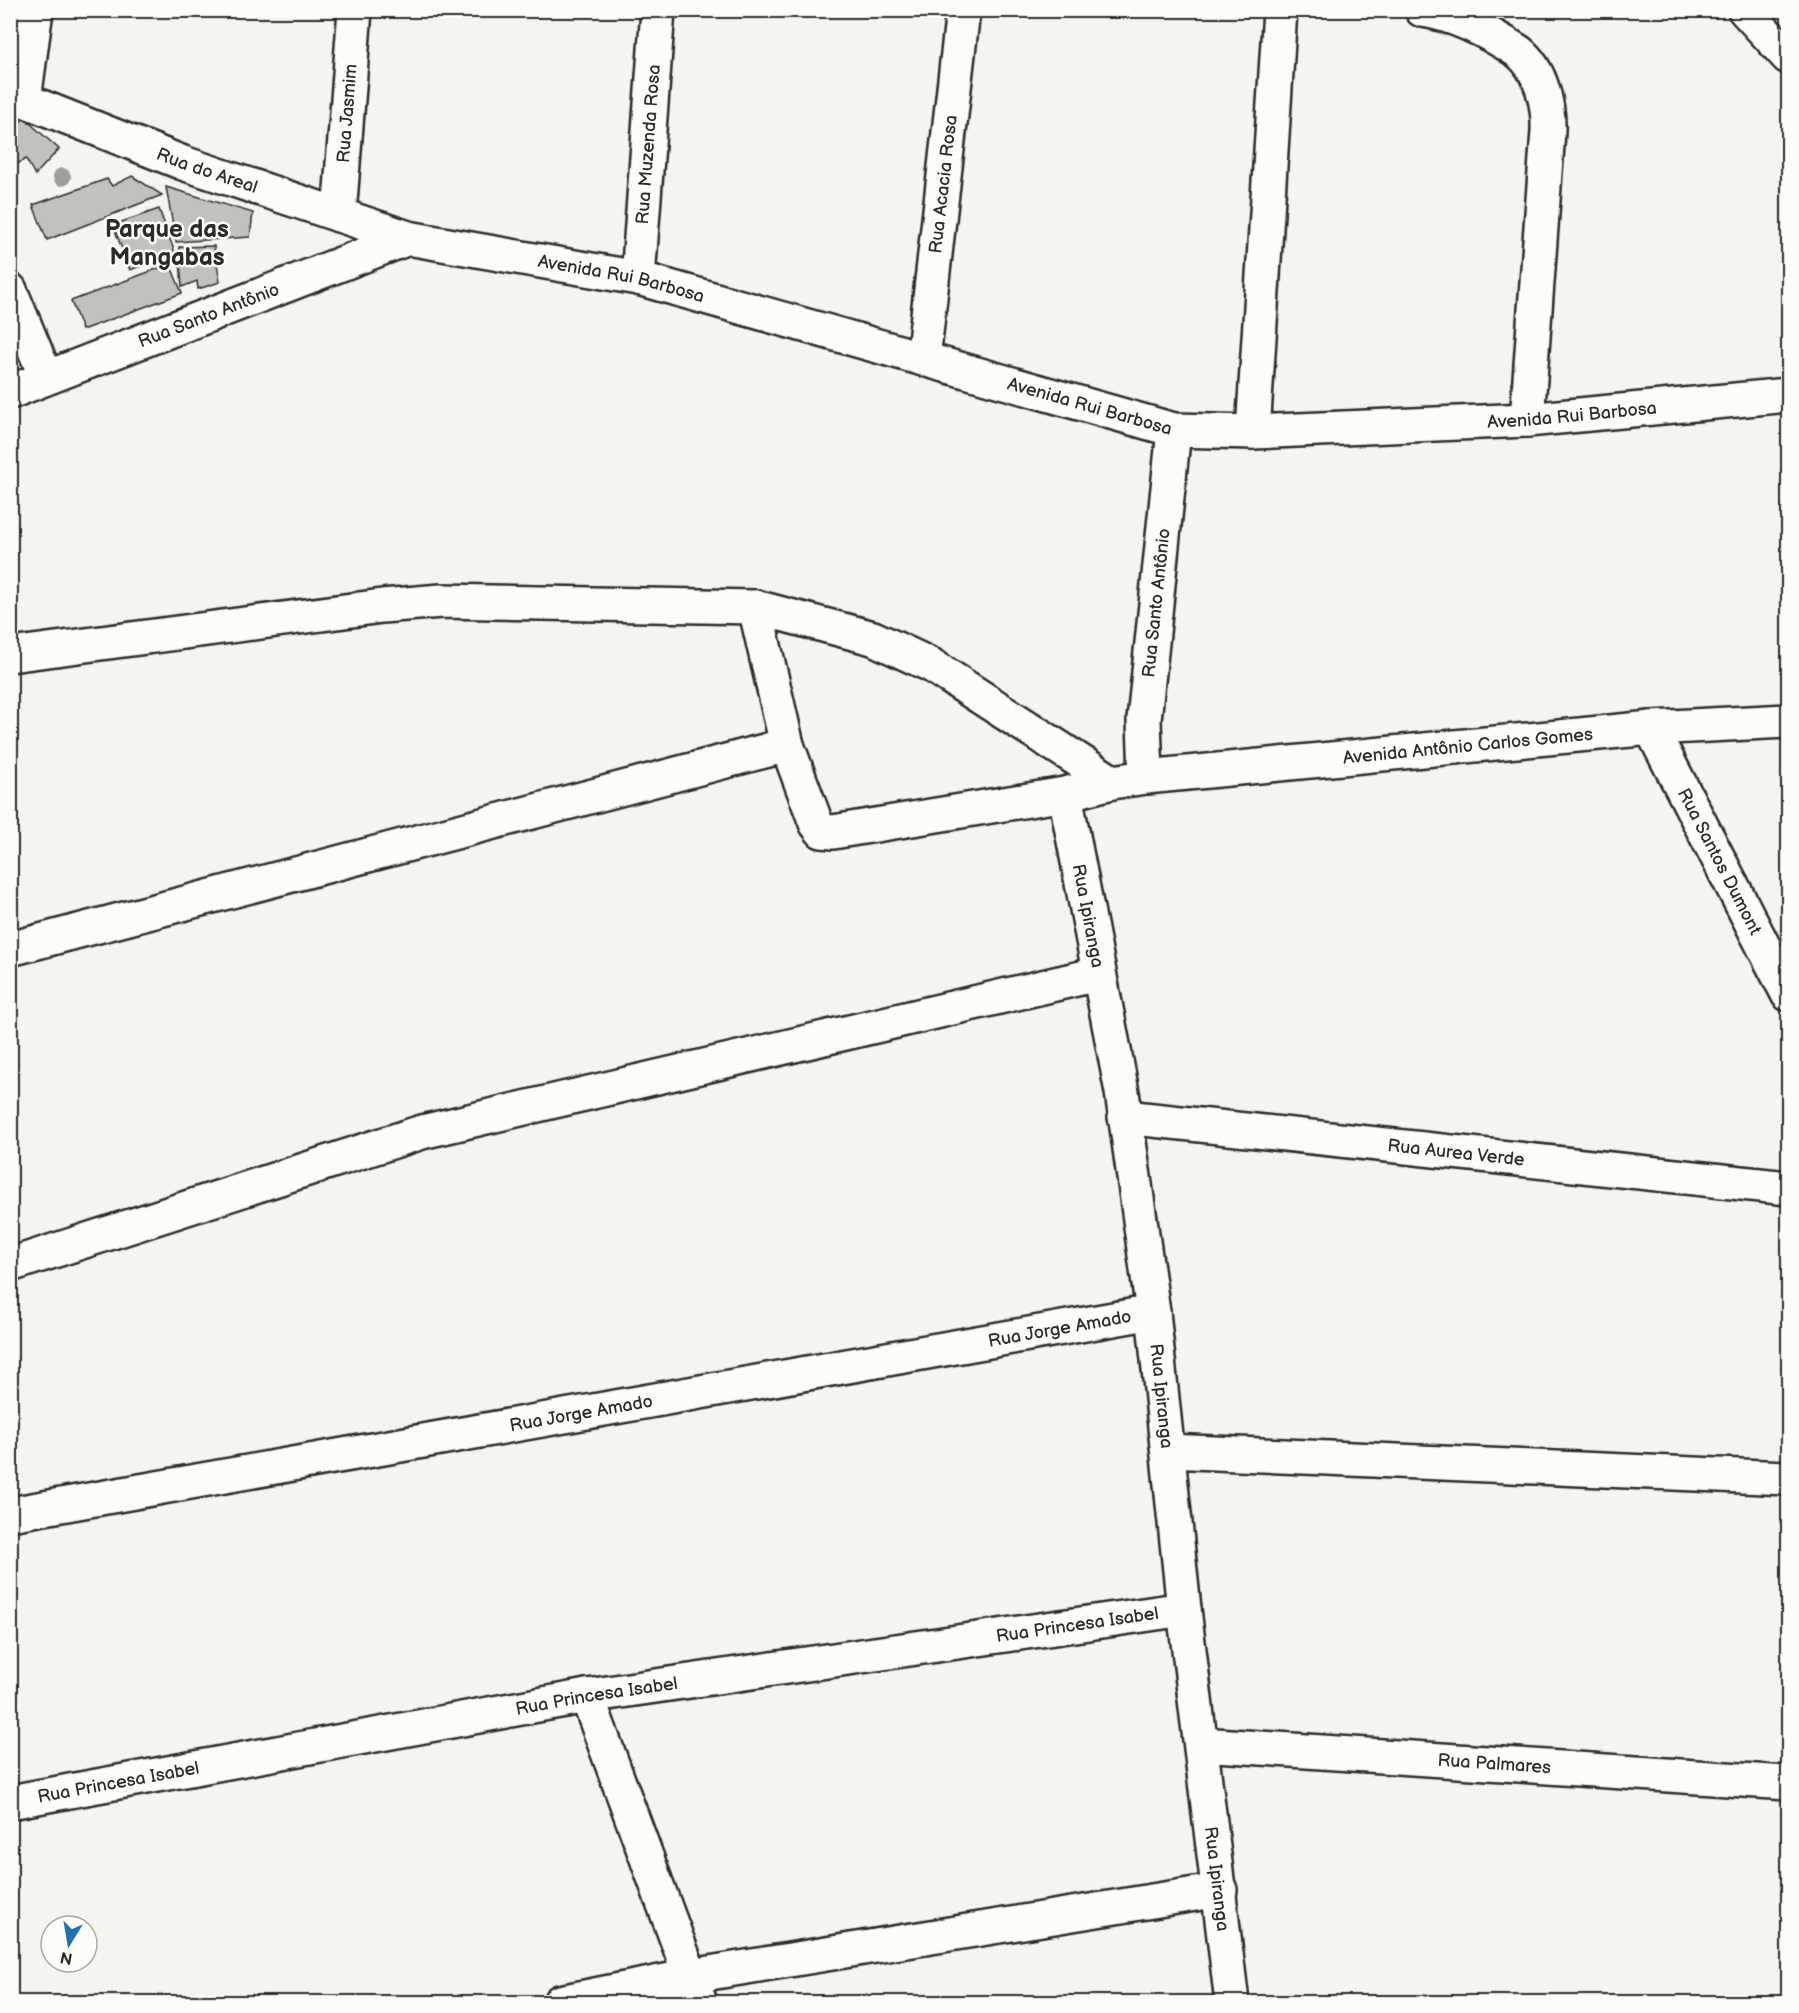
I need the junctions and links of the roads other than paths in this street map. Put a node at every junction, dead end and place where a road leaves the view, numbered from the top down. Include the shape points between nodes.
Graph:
1 (36, 10) edge
2 (355, 10) edge
3 (658, 10) edge
4 (963, 10) edge
5 (1280, 10) edge
6 (1422, 10) edge
7 (1745, 10) edge
8 (1788, 57) edge
9 (17, 96) edge
10 (339, 215) junction
11 (408, 238) junction
12 (638, 278) junction
13 (10, 290) edge
14 (923, 359) junction
15 (46, 377) junction
16 (10, 392) edge
17 (1788, 395) edge
18 (1527, 420) junction
19 (1174, 430) junction
20 (1253, 432) junction
21 (756, 607) junction
22 (10, 655) edge
23 (1788, 721) edge
24 (1651, 728) junction
25 (786, 745) junction
26 (1146, 777) junction
27 (1112, 782) junction
28 (1065, 794) junction
29 (10, 949) edge
30 (1098, 974) junction
31 (1788, 994) edge
32 (1125, 1117) junction
33 (1788, 1188) edge
34 (10, 1264) edge
35 (1153, 1312) junction
36 (1168, 1451) junction
37 (1788, 1478) edge
38 (10, 1514) edge
39 (1184, 1609) junction
40 (587, 1696) junction
41 (1201, 1744) junction
42 (1788, 1783) edge
43 (10, 1802) edge
44 (1220, 1890) junction
45 (695, 1990) edge
46 (560, 2002) edge
47 (1232, 2002) edge

1 - 9 street
2 - 10 street, Rua Jasmim
3 - 12 street, Rua Muzenda Rosa
4 - 14 street, Rua Acacia Rosa
5 - 20 street
6 - 18 street via 1459,19 1519,51 1537,74 1545,104 1548,131
7 - 8 street
9 - 10 street, Rua do Areal via 167,158
10 - 11 street, Rua do Areal
11 - 12 street, Avenida Rui Barbosa
11 - 15 street, Rua Santo Antônio
12 - 14 street, Avenida Rui Barbosa
13 - 15 street
14 - 19 street, Avenida Rui Barbosa
15 - 16 street, Rua Santo Antônio
17 - 18 street, Avenida Rui Barbosa
18 - 20 street, Avenida Rui Barbosa
19 - 20 street, Avenida Rui Barbosa
19 - 26 street, Rua Santo Antônio via 1144,720
21 - 22 street via 441,601
21 - 25 street
21 - 27 street via 873,638 931,665
23 - 24 street, Avenida Antônio Carlos Gomes
24 - 26 street, Avenida Antônio Carlos Gomes
24 - 31 street, Rua Santos Dumont
25 - 28 street, Avenida Antônio Carlos Gomes via 822,831
25 - 29 street
26 - 27 street, Avenida Antônio Carlos Gomes
27 - 28 street, Avenida Antônio Carlos Gomes
28 - 30 street, Rua Ipiranga
30 - 32 street, Rua Ipiranga
30 - 34 street via 422,1132
32 - 33 street, Rua Aurea Verde
32 - 35 street, Rua Ipiranga
35 - 36 street, Rua Ipiranga
35 - 38 street, Rua Jorge Amado
36 - 37 street
36 - 39 street, Rua Ipiranga
39 - 40 street, Rua Princesa Isabel
39 - 41 street, Rua Ipiranga
40 - 43 street, Rua Princesa Isabel
40 - 45 street
41 - 42 street, Rua Palmares
41 - 44 street, Rua Ipiranga
44 - 45 street
44 - 47 street, Rua Ipiranga
45 - 46 street

